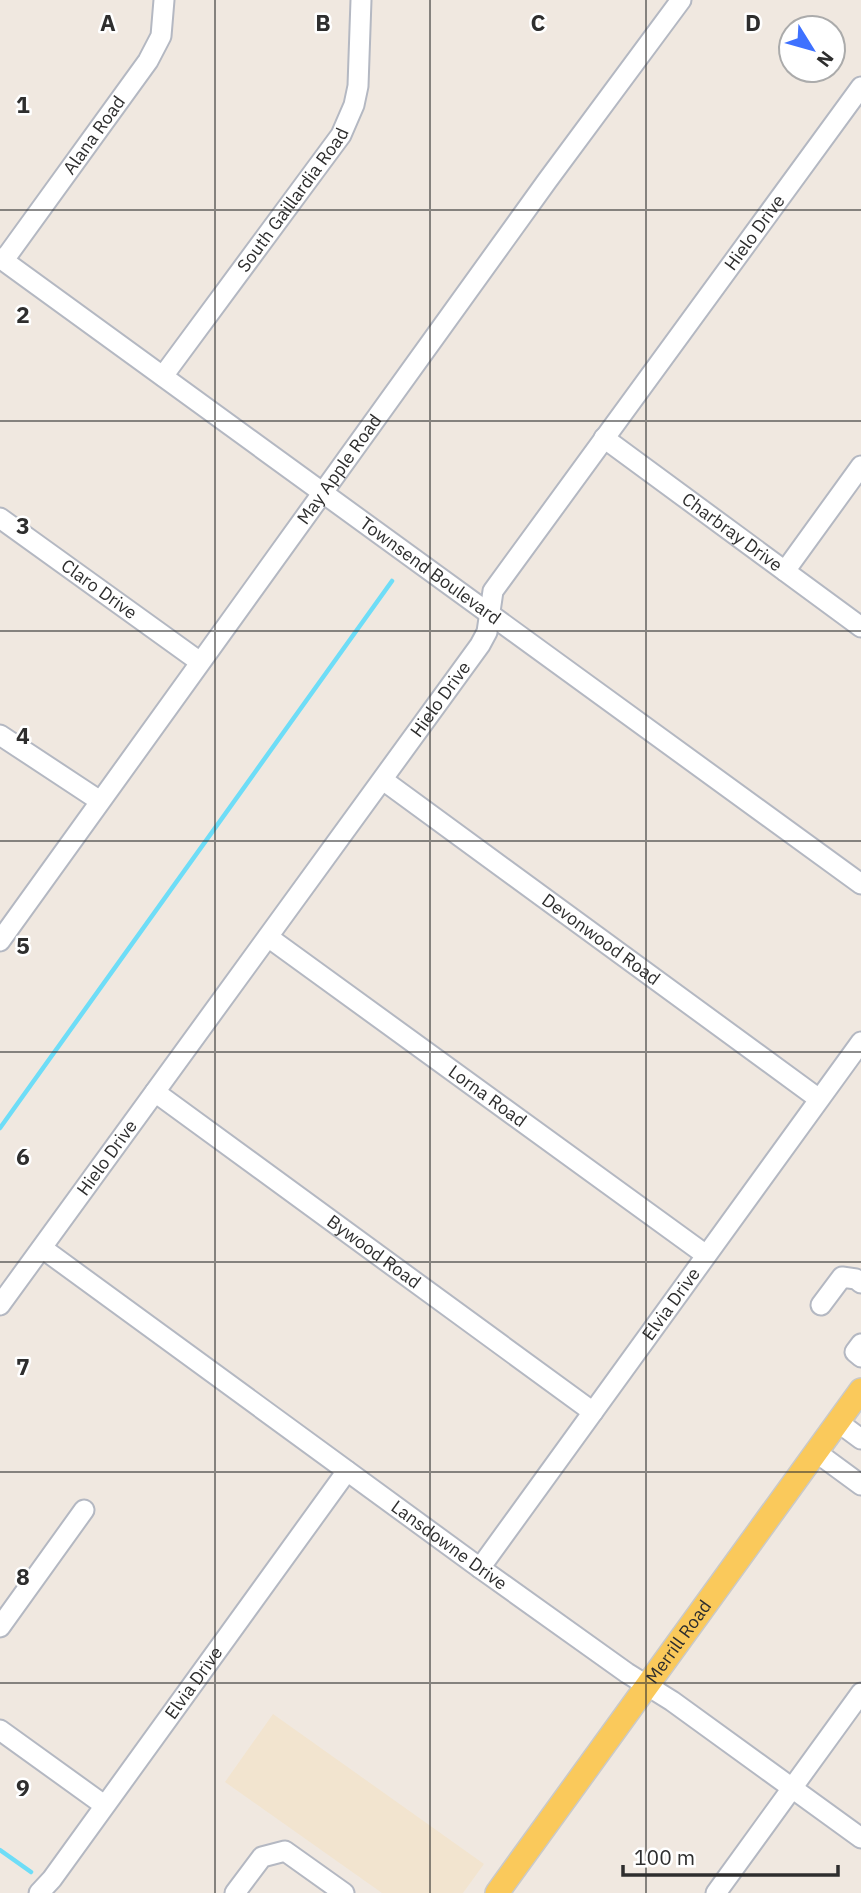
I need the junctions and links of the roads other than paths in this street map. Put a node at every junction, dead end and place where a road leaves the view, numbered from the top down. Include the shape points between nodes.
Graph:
1 (164, 0) edge
2 (361, 0) edge
3 (681, 0) edge
4 (861, 87) edge
5 (2, 259) edge
6 (163, 376) junction
7 (604, 438) junction
8 (861, 466) edge
9 (323, 493) junction
10 (0, 518) edge
11 (785, 571) junction
12 (491, 615) junction
13 (861, 627) edge
14 (200, 662) junction
15 (0, 735) edge
16 (383, 780) junction
17 (100, 801) junction
18 (861, 884) edge
19 (268, 937) junction
20 (0, 941) edge
21 (861, 1042) edge
22 (155, 1092) junction
23 (819, 1099) junction
24 (41, 1248) junction
25 (706, 1255) junction
26 (861, 1283) edge
27 (0, 1305) edge
28 (821, 1305) dead end
29 (861, 1344) edge
30 (861, 1357) edge
31 (861, 1390) edge
32 (593, 1412) junction
33 (838, 1422) junction
34 (861, 1439) edge
35 (816, 1452) junction
36 (347, 1471) junction
37 (861, 1485) edge
38 (85, 1510) dead end
39 (480, 1568) junction
40 (0, 1628) edge
41 (647, 1685) junction
42 (861, 1693) edge
43 (0, 1730) edge
44 (792, 1788) junction
45 (104, 1805) junction
46 (861, 1838) edge
47 (39, 1893) edge
48 (235, 1893) edge
49 (344, 1893) edge
50 (496, 1893) edge
51 (716, 1893) edge

1 - 5 street, Alana Road via 154,51
2 - 6 street, South Gaillardia Road via 359,86 341,135
3 - 9 street, May Apple Road
4 - 7 street, Hielo Drive
5 - 6 street, Townsend Boulevard
6 - 9 street, Townsend Boulevard
7 - 11 street, Charbray Drive
7 - 12 street, Hielo Drive via 494,591
8 - 11 street
9 - 12 street, Townsend Boulevard
9 - 14 street, May Apple Road
10 - 14 street, Claro Drive
11 - 13 street, Charbray Drive
12 - 16 street, Hielo Drive via 480,645
12 - 18 street, Townsend Boulevard
14 - 17 street, May Apple Road
15 - 17 street
16 - 19 street, Hielo Drive
16 - 23 street, Devonwood Road
17 - 20 street, May Apple Road
19 - 22 street, Hielo Drive
19 - 25 street, Lorna Road
21 - 23 street, Elvia Drive
22 - 24 street, Hielo Drive
22 - 32 street, Bywood Road
23 - 25 street, Elvia Drive
24 - 27 street, Hielo Drive
24 - 36 street, Lansdowne Drive
25 - 32 street, Elvia Drive
26 - 28 street via 842,1277
29 - 30 street via 855,1352
31 - 33 main road, Merrill Road
32 - 39 street, Elvia Drive
33 - 34 street
33 - 35 main road, Merrill Road
35 - 37 street
35 - 41 main road, Merrill Road
36 - 39 street, Lansdowne Drive
36 - 45 street, Elvia Drive
38 - 40 street
39 - 41 street, Lansdowne Drive
41 - 44 street, Lansdowne Drive
41 - 50 main road, Merrill Road
42 - 44 street
43 - 45 street
44 - 46 street, Lansdowne Drive
44 - 51 street
45 - 47 street, Elvia Drive
48 - 49 street via 262,1857 285,1851

